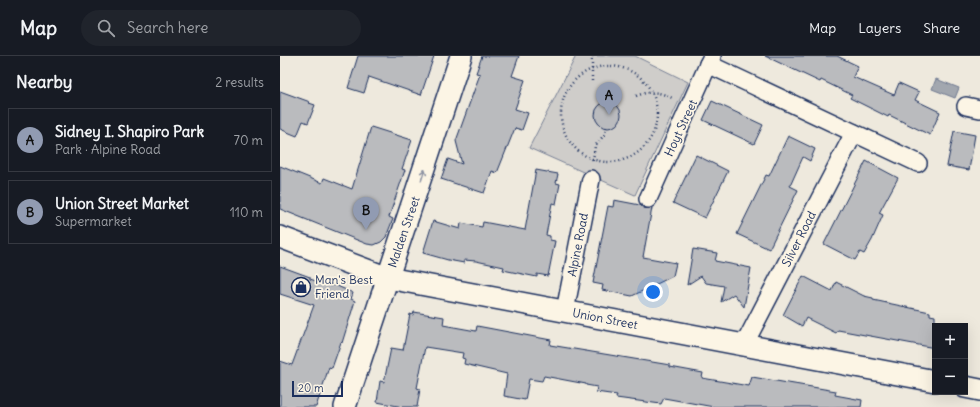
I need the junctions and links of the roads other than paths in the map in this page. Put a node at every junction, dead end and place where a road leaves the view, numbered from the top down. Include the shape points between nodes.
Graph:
1 (461, 56) edge
2 (710, 60) edge
3 (854, 133) junction
4 (918, 163) dead end
5 (591, 179) dead end
6 (648, 199) dead end
7 (280, 237) edge
8 (388, 278) junction
9 (565, 311) junction
10 (744, 345) junction
11 (932, 380) edge
12 (968, 388) edge
13 (980, 390) edge
14 (345, 407) edge

8 -> 1 street, Malden Street
2 - 3 street
2 - 6 street, Hoyt Street via 694,101
3 - 4 street
3 - 10 street, Silver Road
5 - 9 street, Alpine Road
7 - 8 street, Union Street
8 - 9 street, Union Street
8 - 14 street, Malden Street
9 - 10 street, Union Street
10 - 11 street, Union Street
12 - 13 street

